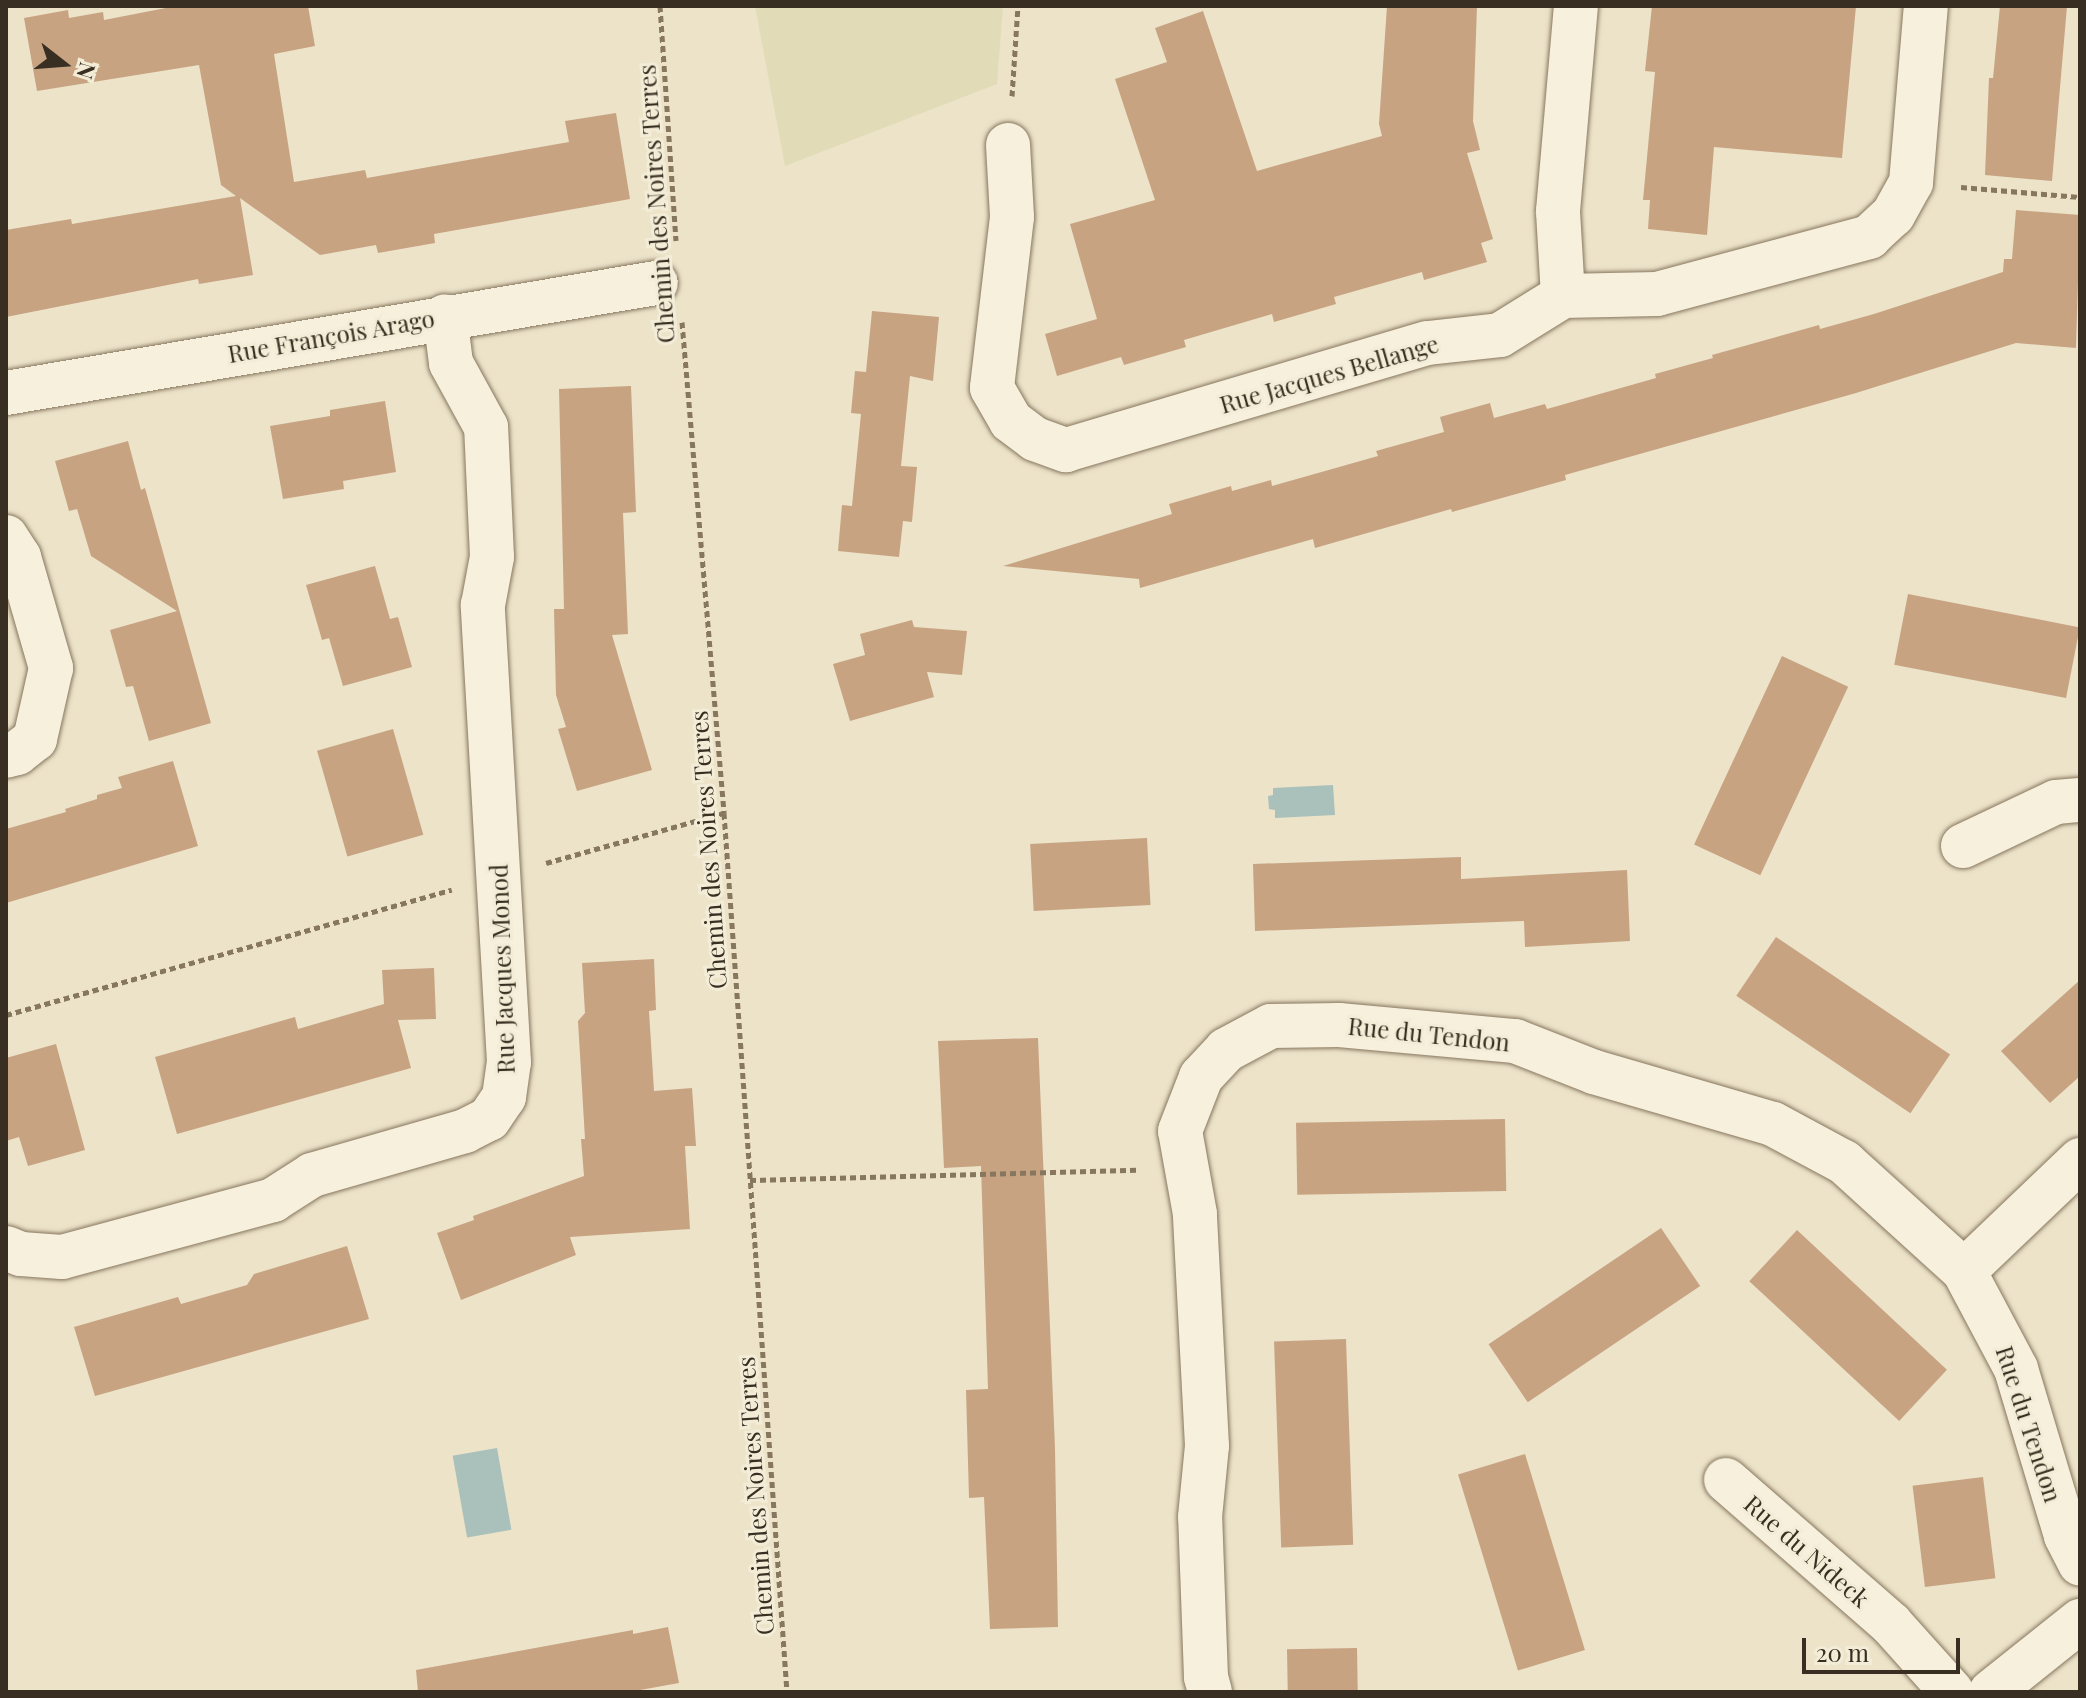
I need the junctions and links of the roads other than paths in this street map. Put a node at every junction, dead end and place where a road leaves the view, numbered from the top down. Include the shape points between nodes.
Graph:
1 (1576, 6) edge
2 (1926, 6) edge
3 (1008, 145) road end
4 (671, 281) road end
5 (1563, 296) junction
6 (445, 316) junction
7 (6, 393) edge
8 (6, 537) edge
9 (6, 756) edge
10 (2080, 800) edge
11 (1963, 846) dead end
12 (2080, 1160) edge
13 (6, 1248) edge
14 (1964, 1271) junction
15 (1726, 1480) dead end
16 (2080, 1564) edge
17 (2080, 1621) edge
18 (1210, 1692) edge
19 (1952, 1692) edge
20 (1991, 1692) edge

1 - 5 street via 1558,211
2 - 5 street via 1911,183 1893,215 1869,237 1657,294
3 - 5 street, Rue Jacques Bellange via 1012,217 992,388 1011,421 1035,439 1066,450 1428,343 1500,335
4 - 6 street, Rue François Arago
6 - 7 street, Rue François Arago
6 - 13 street, Rue Jacques Monod via 451,363 486,427 492,557 483,605 509,1062 504,1097 489,1119 465,1131 312,1175 273,1200 62,1257
8 - 9 street via 19,557 51,668 35,739
10 - 11 street via 2056,802
12 - 14 street
14 - 16 street, Rue du Tendon via 2016,1369 2066,1536
14 - 18 street, Rue du Tendon via 1844,1162 1773,1124 1594,1072 1515,1041 1339,1025 1271,1026 1226,1050 1201,1077 1180,1131 1195,1214 1207,1446 1200,1517
15 - 19 street, Rue du Nideck via 1891,1624
17 - 20 street

